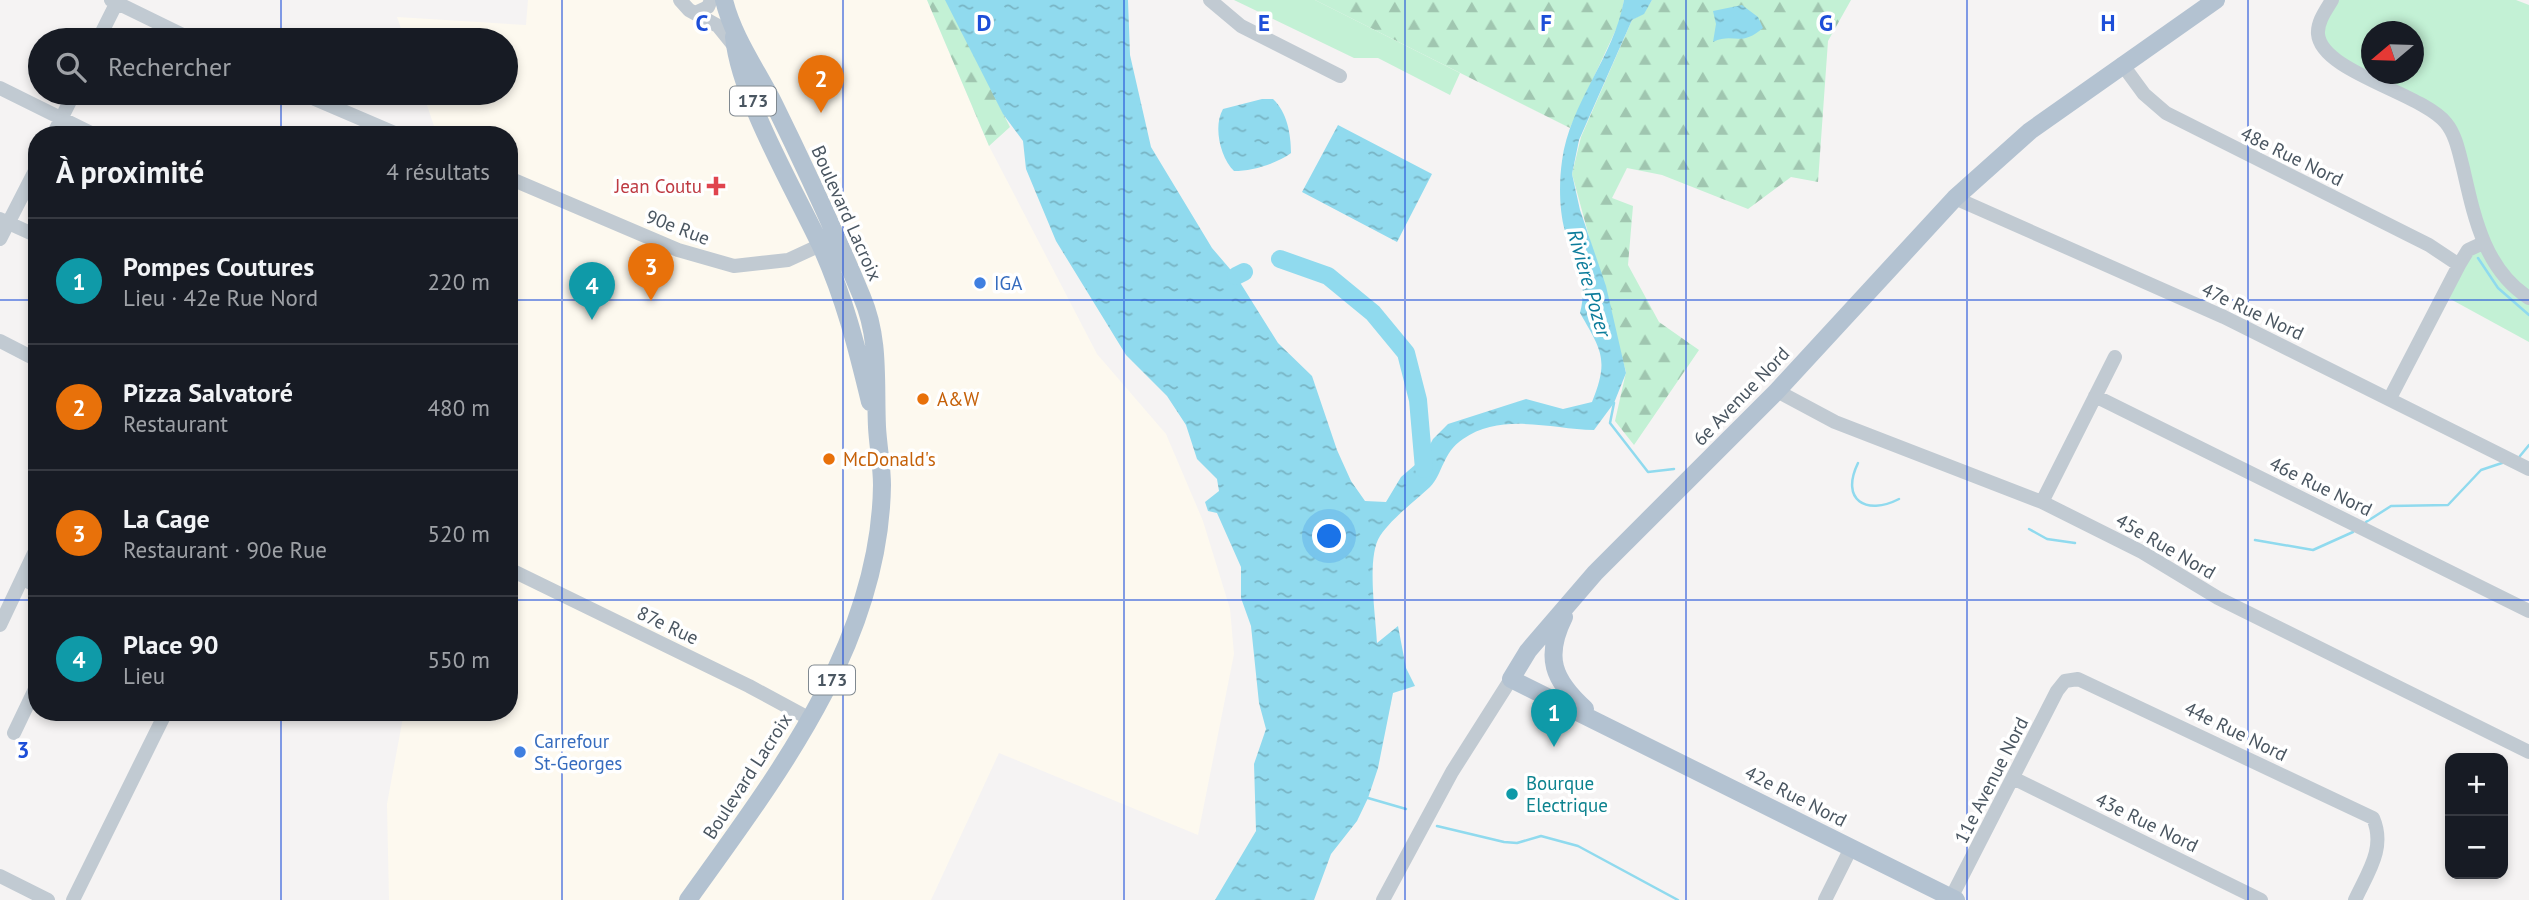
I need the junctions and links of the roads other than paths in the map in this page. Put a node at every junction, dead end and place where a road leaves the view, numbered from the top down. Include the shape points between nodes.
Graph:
1 (680, 0) edge
2 (711, 0) edge
3 (723, 0) edge
4 (1210, 0) edge
5 (2216, 0) edge
6 (2332, 0) edge
7 (115, 1) edge
8 (695, 13) junction
9 (104, 28) edge
10 (169, 28) edge
11 (734, 39) junction
12 (2122, 64) junction
13 (1340, 76) dead end
14 (0, 88) edge
15 (28, 102) edge
16 (35, 105) edge
17 (68, 105) edge
18 (329, 105) edge
19 (61, 118) junction
20 (57, 126) edge
21 (77, 126) edge
22 (378, 126) edge
23 (28, 182) edge
24 (518, 182) edge
25 (1955, 198) junction
26 (4, 221) edge
27 (28, 232) edge
28 (0, 239) edge
29 (829, 241) junction
30 (2483, 243) junction
31 (2459, 265) junction
32 (2529, 298) edge
33 (0, 341) edge
34 (28, 355) edge
35 (2115, 357) dead end
36 (1777, 391) junction
37 (2095, 396) junction
38 (2390, 398) junction
39 (2529, 469) edge
40 (2042, 502) junction
41 (518, 573) edge
42 (28, 585) edge
43 (1574, 597) junction
44 (2529, 611) edge
45 (0, 625) edge
46 (2065, 681) joint
47 (1510, 682) junction
48 (28, 703) edge
49 (810, 719) junction
50 (162, 721) edge
51 (1617, 729) junction
52 (13, 733) dead end
53 (2529, 752) edge
54 (2015, 779) junction
55 (1851, 848) junction
56 (0, 876) edge
57 (1954, 899) edge
58 (48, 900) edge
59 (73, 900) edge
60 (688, 900) edge
61 (1383, 900) edge
62 (1825, 900) edge
63 (2262, 900) edge
64 (2355, 900) edge

1 - 8 street
2 - 8 street via 708,7
3 - 11 main road, Boulevard Lacroix / 173
4 - 13 street via 1241,26
5 - 12 main road, 6e Avenue Nord
6 - 30 street via 2318,26 2322,48 2343,64 2431,108 2448,124
7 - 9 street
7 - 10 street
8 - 11 street
11 - 29 main road, Boulevard Lacroix / 173 via 753,102
12 - 25 main road, 6e Avenue Nord via 2030,131
12 - 31 street, 48e Rue Nord via 2144,94 2166,113 2429,245
14 - 15 street
16 - 19 street
17 - 19 street
18 - 22 street
19 - 20 street
19 - 21 street
23 - 26 street
24 - 29 street, 90e Rue via 678,250 734,266 788,260
25 - 36 main road, 6e Avenue Nord
25 - 38 street, 47e Rue Nord via 2224,317
26 - 27 street
26 - 28 street
29 - 49 main road, Boulevard Lacroix / 173 via 877,426 882,484 870,576 840,663
30 - 31 street via 2468,250
30 - 32 street via 2495,265
31 - 38 street
33 - 34 street
35 - 37 street
36 - 40 street, 45e Rue Nord via 1835,422
36 - 43 main road, 6e Avenue Nord
37 - 40 street
37 - 44 street, 46e Rue Nord
38 - 39 street, 47e Rue Nord
40 - 53 street, 45e Rue Nord via 2142,552 2218,598
41 - 49 street, 87e Rue
42 - 45 street
43 - 47 main road, 6e Avenue Nord via 1528,651
43 - 51 main road, 42e Rue Nord via 1554,644 1556,674 1568,694 1589,713
46 - 54 street, 11e Avenue Nord
46 - 64 street, 44e Rue Nord via 2091,683 2373,818 2379,846
47 - 51 main road, 42e Rue Nord
47 - 61 street, 6e Avenue Nord via 1452,772
48 - 52 street
49 - 60 main road, Boulevard Lacroix / 173
50 - 59 street
51 - 55 main road, 42e Rue Nord
54 - 57 street, 11e Avenue Nord
54 - 63 street, 43e Rue Nord
55 - 57 main road, 42e Rue Nord
55 - 62 street
56 - 58 street

